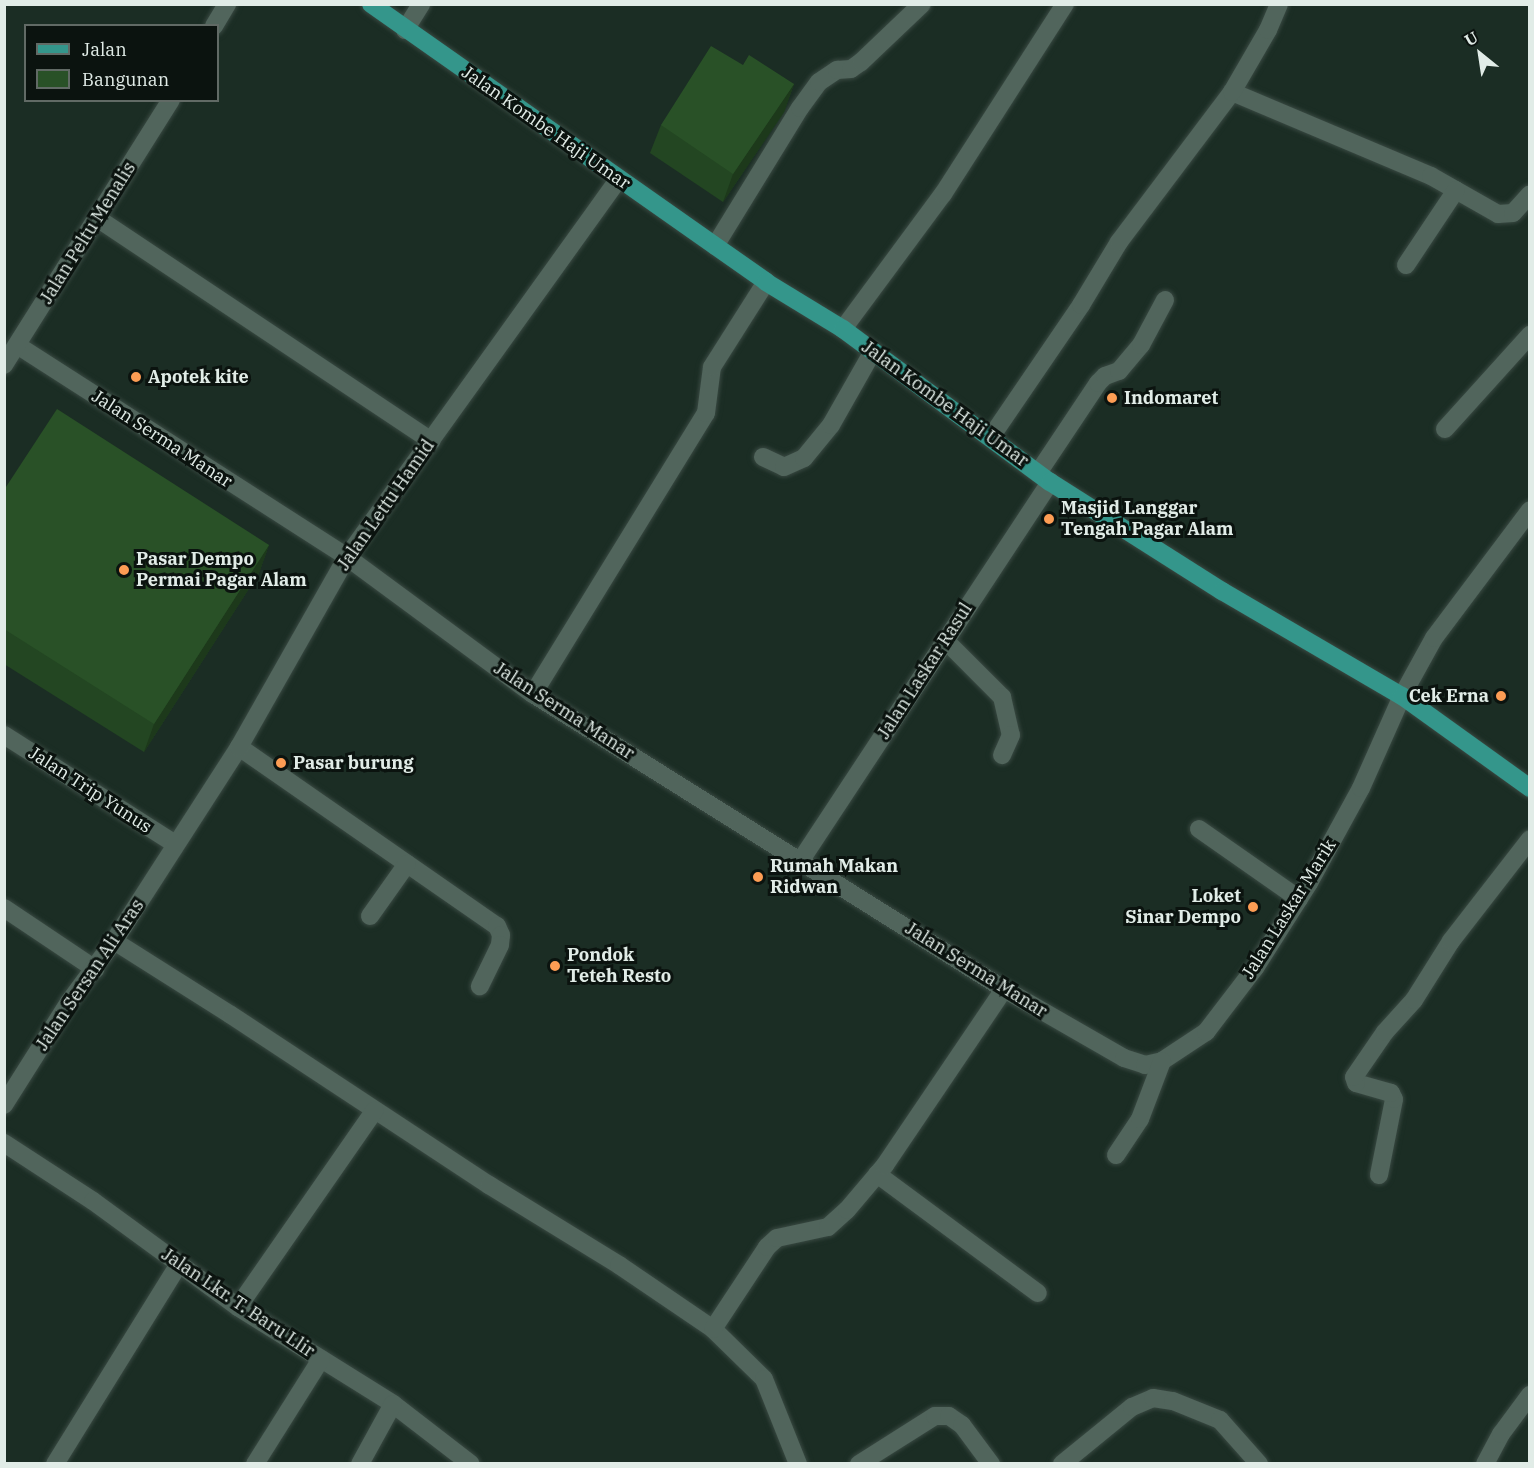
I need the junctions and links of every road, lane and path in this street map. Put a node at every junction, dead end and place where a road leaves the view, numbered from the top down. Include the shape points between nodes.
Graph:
1 (226, 4) edge
2 (371, 4) edge
3 (421, 4) edge
4 (922, 4) edge
5 (1065, 4) edge
6 (1279, 4) edge
7 (215, 24) edge
8 (405, 30) junction
9 (1232, 92) junction
10 (170, 102) edge
11 (619, 179) junction
12 (1456, 190) junction
13 (1530, 194) edge
14 (97, 218) junction
15 (715, 246) junction
16 (1406, 265) dead end
17 (766, 282) junction
18 (1165, 300) dead end
19 (843, 329) junction
20 (1530, 335) edge
21 (17, 345) junction
22 (873, 351) junction
23 (4, 365) edge
24 (1445, 429) dead end
25 (991, 437) junction
26 (431, 441) junction
27 (763, 457) dead end
28 (1044, 478) junction
29 (1530, 510) edge
30 (347, 557) junction
31 (945, 640) junction
32 (533, 694) junction
33 (1402, 696) junction
34 (4, 735) edge
35 (238, 747) junction
36 (1002, 755) dead end
37 (1530, 788) edge
38 (1199, 829) dead end
39 (1530, 840) edge
40 (175, 844) junction
41 (801, 860) junction
42 (407, 864) junction
43 (1299, 899) junction
44 (4, 908) edge
45 (370, 916) dead end
46 (114, 941) junction
47 (95, 969) junction
48 (480, 986) dead end
49 (1004, 989) junction
50 (1162, 1061) junction
51 (4, 1105) edge
52 (374, 1111) junction
53 (4, 1143) edge
54 (1116, 1155) dead end
55 (877, 1174) junction
56 (1379, 1175) dead end
57 (179, 1264) junction
58 (1038, 1293) dead end
59 (238, 1307) junction
60 (713, 1329) junction
61 (321, 1359) junction
62 (1530, 1395) edge
63 (393, 1404) junction
64 (55, 1464) edge
65 (255, 1464) edge
66 (360, 1464) edge
67 (471, 1464) edge
68 (798, 1464) edge
69 (859, 1464) edge
70 (991, 1464) edge
71 (1062, 1464) edge
72 (1259, 1464) edge
73 (1485, 1464) edge

1 - 7 street
2 - 8 main road, Jalan Kombe Haji Umar
3 - 8 street
4 - 15 street via 861,62 851,69 837,70 819,82
5 - 19 street via 943,194
6 - 9 street
8 - 11 main road, Jalan Kombe Haji Umar
9 - 12 street
9 - 25 street via 1119,242
10 - 14 street, Jalan Peltu Menalis
11 - 15 main road, Jalan Kombe Haji Umar
11 - 26 street, Jalan Lettu Hamid
12 - 13 street via 1498,214 1508,215
12 - 16 street
14 - 21 street, Jalan Peltu Menalis
14 - 26 street
15 - 17 main road, Jalan Kombe Haji Umar
17 - 19 main road, Jalan Kombe Haji Umar
17 - 32 street via 712,367 706,413
18 - 28 street, Jalan Laskar Rasul via 1140,345 1119,371 1098,383
19 - 22 main road, Jalan Kombe Haji Umar
20 - 24 street
21 - 23 street, Jalan Peltu Menalis
21 - 30 street, Jalan Serma Manar
22 - 25 main road, Jalan Kombe Haji Umar
22 - 27 street via 831,425 804,458 784,467
25 - 28 main road, Jalan Kombe Haji Umar
26 - 30 street, Jalan Lettu Hamid
28 - 31 street, Jalan Laskar Rasul
28 - 33 main road, Jalan Kombe Haji Umar via 1222,591
29 - 33 street, Jalan Laskar Marik via 1434,638
30 - 32 street, Jalan Serma Manar
30 - 35 street, Jalan Lettu Hamid
31 - 36 street via 1002,698 1011,735
31 - 41 street, Jalan Laskar Rasul
32 - 41 street, Jalan Serma Manar
33 - 37 main road, Jalan Kombe Haji Umar
33 - 43 street, Jalan Laskar Marik via 1361,788
34 - 40 street, Jalan Trip Yunus
35 - 40 street, Jalan Lettu Hamid
35 - 42 street
38 - 43 street
39 - 56 street via 1451,941 1414,1000 1385,1032 1354,1077 1356,1083 1391,1093 1394,1099
40 - 46 street, Jalan Sersan Ali Aras
41 - 49 street, Jalan Serma Manar
42 - 45 street
42 - 48 street via 497,926 500,945
43 - 50 street, Jalan Laskar Marik via 1255,968 1206,1032
44 - 47 street
46 - 47 street, Jalan Sersan Ali Aras
46 - 52 street
47 - 51 street, Jalan Sersan Ali Aras via 69,1002
49 - 50 street, Jalan Serma Manar via 1124,1058 1145,1065
49 - 55 street
50 - 54 street via 1140,1119
52 - 59 street
52 - 60 street
53 - 57 street, Jalan Lkr. T. Baru Llir
55 - 58 street
55 - 60 street via 828,1227 777,1238 767,1247
57 - 59 street, Jalan Lkr. T. Baru Llir
57 - 64 street
59 - 61 street, Jalan Lkr. T. Baru Llir
60 - 68 street via 765,1379
61 - 63 street, Jalan Lkr. T. Baru Llir
61 - 65 street
62 - 73 street
63 - 66 street
63 - 67 street, Jalan Lkr. T. Baru Llir
69 - 70 street via 934,1416 949,1416 962,1425
71 - 72 street via 1132,1407 1153,1398 1173,1401 1220,1420

